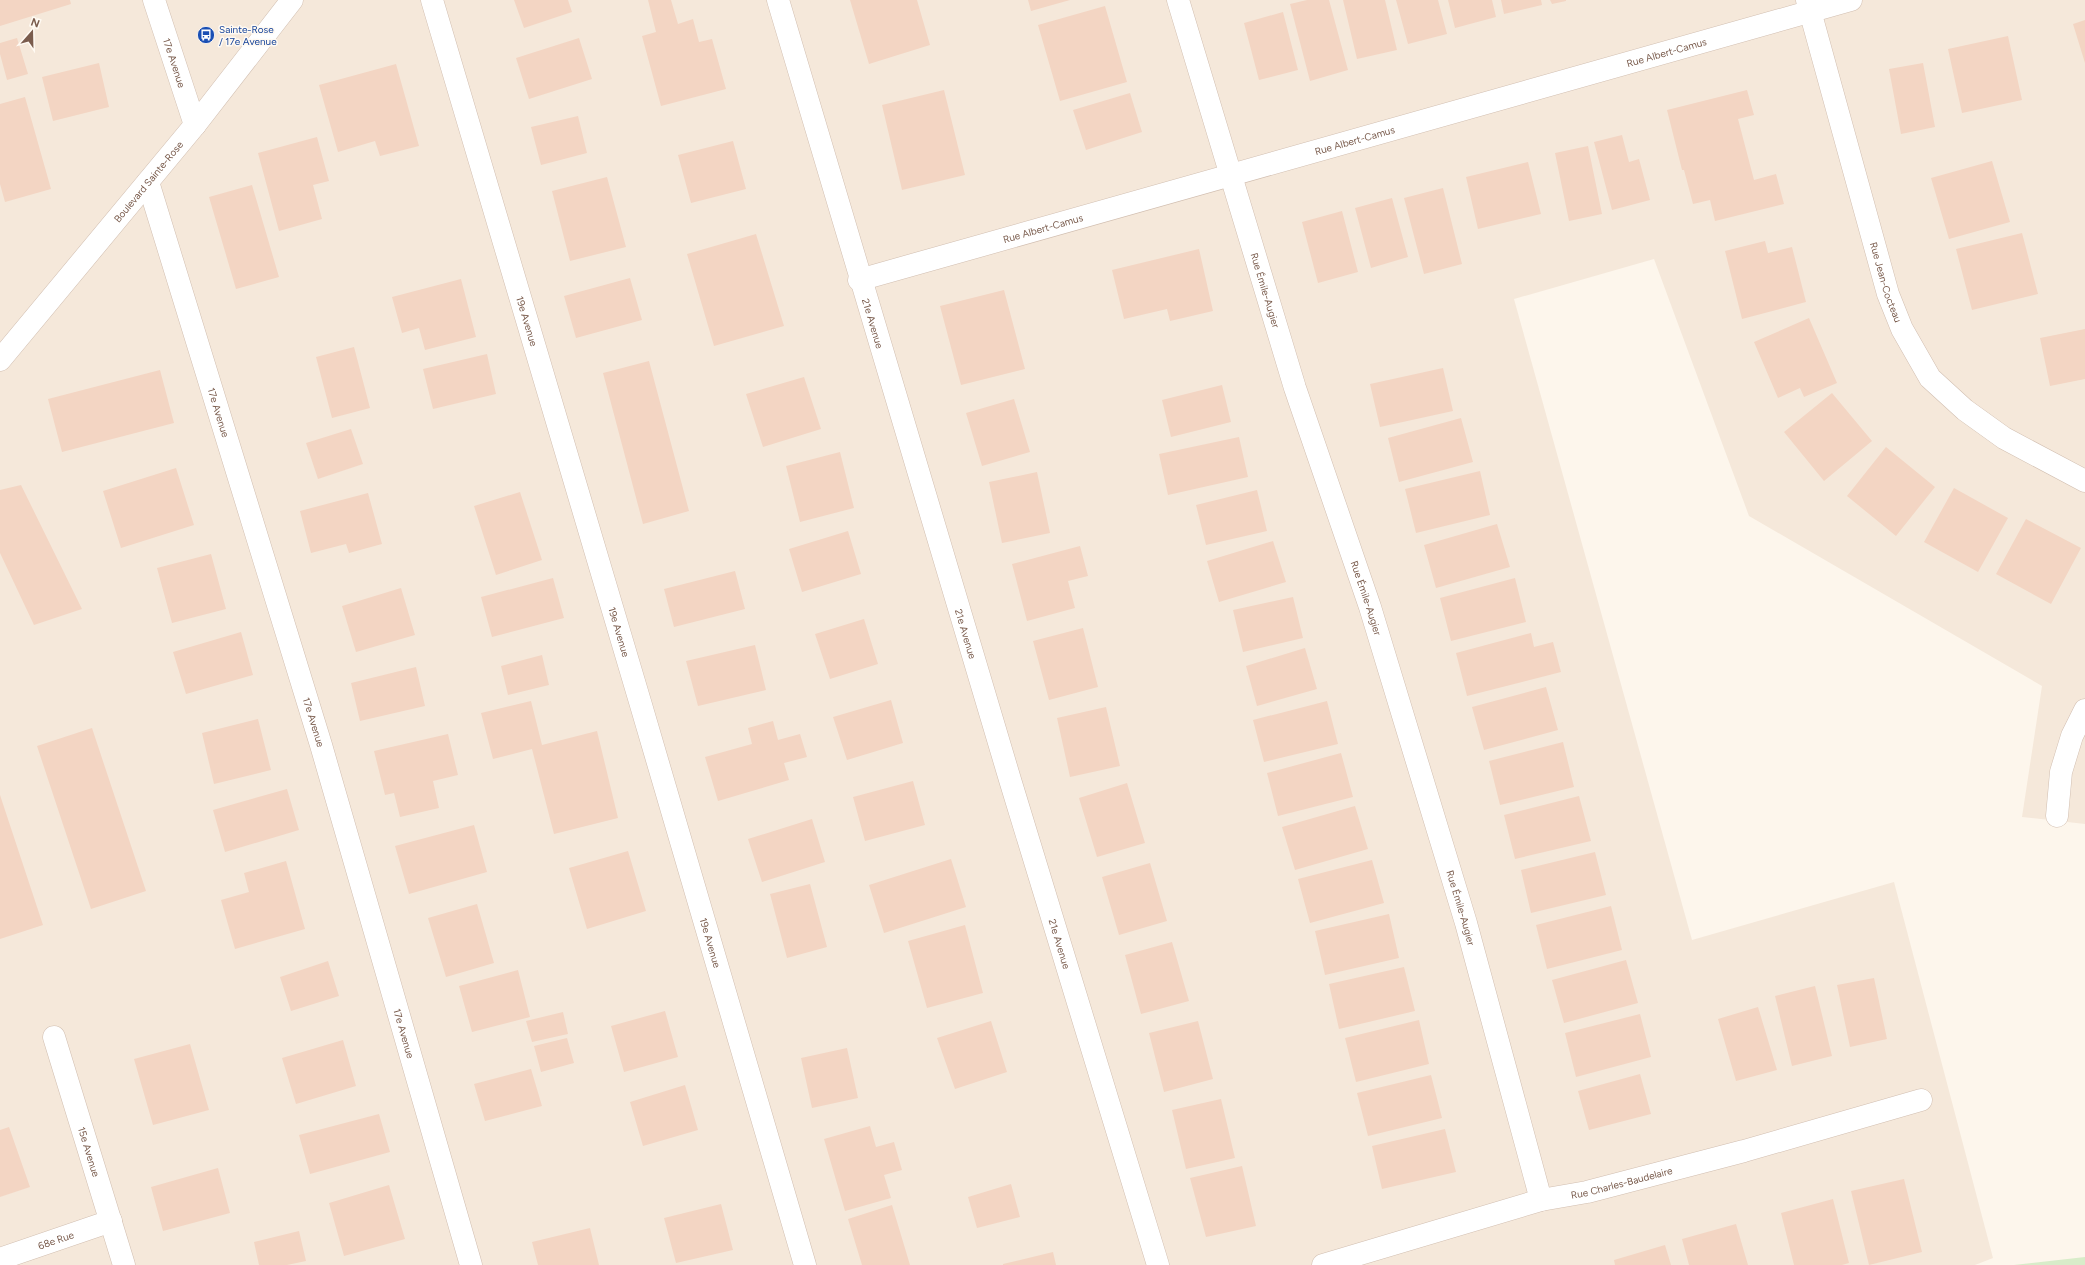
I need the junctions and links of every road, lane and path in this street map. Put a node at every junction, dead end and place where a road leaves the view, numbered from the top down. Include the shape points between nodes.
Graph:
1 (154, 0) edge
2 (292, 0) edge
3 (432, 0) edge
4 (778, 0) edge
5 (1178, 0) edge
6 (1851, 0) edge
7 (1809, 6) edge
8 (195, 125) junction
9 (1230, 175) junction
10 (148, 182) junction
11 (859, 280) junction
12 (0, 360) edge
13 (2085, 481) edge
14 (2085, 710) edge
15 (2057, 816) dead end
16 (54, 1037) dead end
17 (1921, 1100) dead end
18 (1541, 1200) junction
19 (111, 1221) junction
20 (0, 1259) edge
21 (124, 1265) edge
22 (471, 1265) edge
23 (805, 1265) edge
24 (1158, 1265) edge
25 (1323, 1265) edge

1 - 8 street, 17e Avenue
2 - 8 street, Boulevard Sainte-Rose
3 - 23 street, 19e Avenue via 642,705
4 - 11 street, 21e Avenue
5 - 9 street, Rue Émile-Augier
6 - 7 street, Rue Albert-Camus
7 - 9 street, Rue Albert-Camus
7 - 13 street, Rue Jean-Cocteau via 1888,294 1902,329 1930,378 1965,410 2004,438
8 - 10 street, Boulevard Sainte-Rose
9 - 11 street, Rue Albert-Camus
9 - 18 street, Rue Émile-Augier via 1295,388 1370,607 1466,923
10 - 12 street, Boulevard Sainte-Rose
10 - 22 street, 17e Avenue via 321,745
11 - 24 street, 21e Avenue
14 - 15 street via 2072,736 2061,772
16 - 19 street, 15e Avenue
17 - 18 street, Rue Charles-Baudelaire via 1744,1151 1587,1192
18 - 25 street, Rue Charles-Baudelaire
19 - 20 street, 68e Rue
19 - 21 street, 15e Avenue

